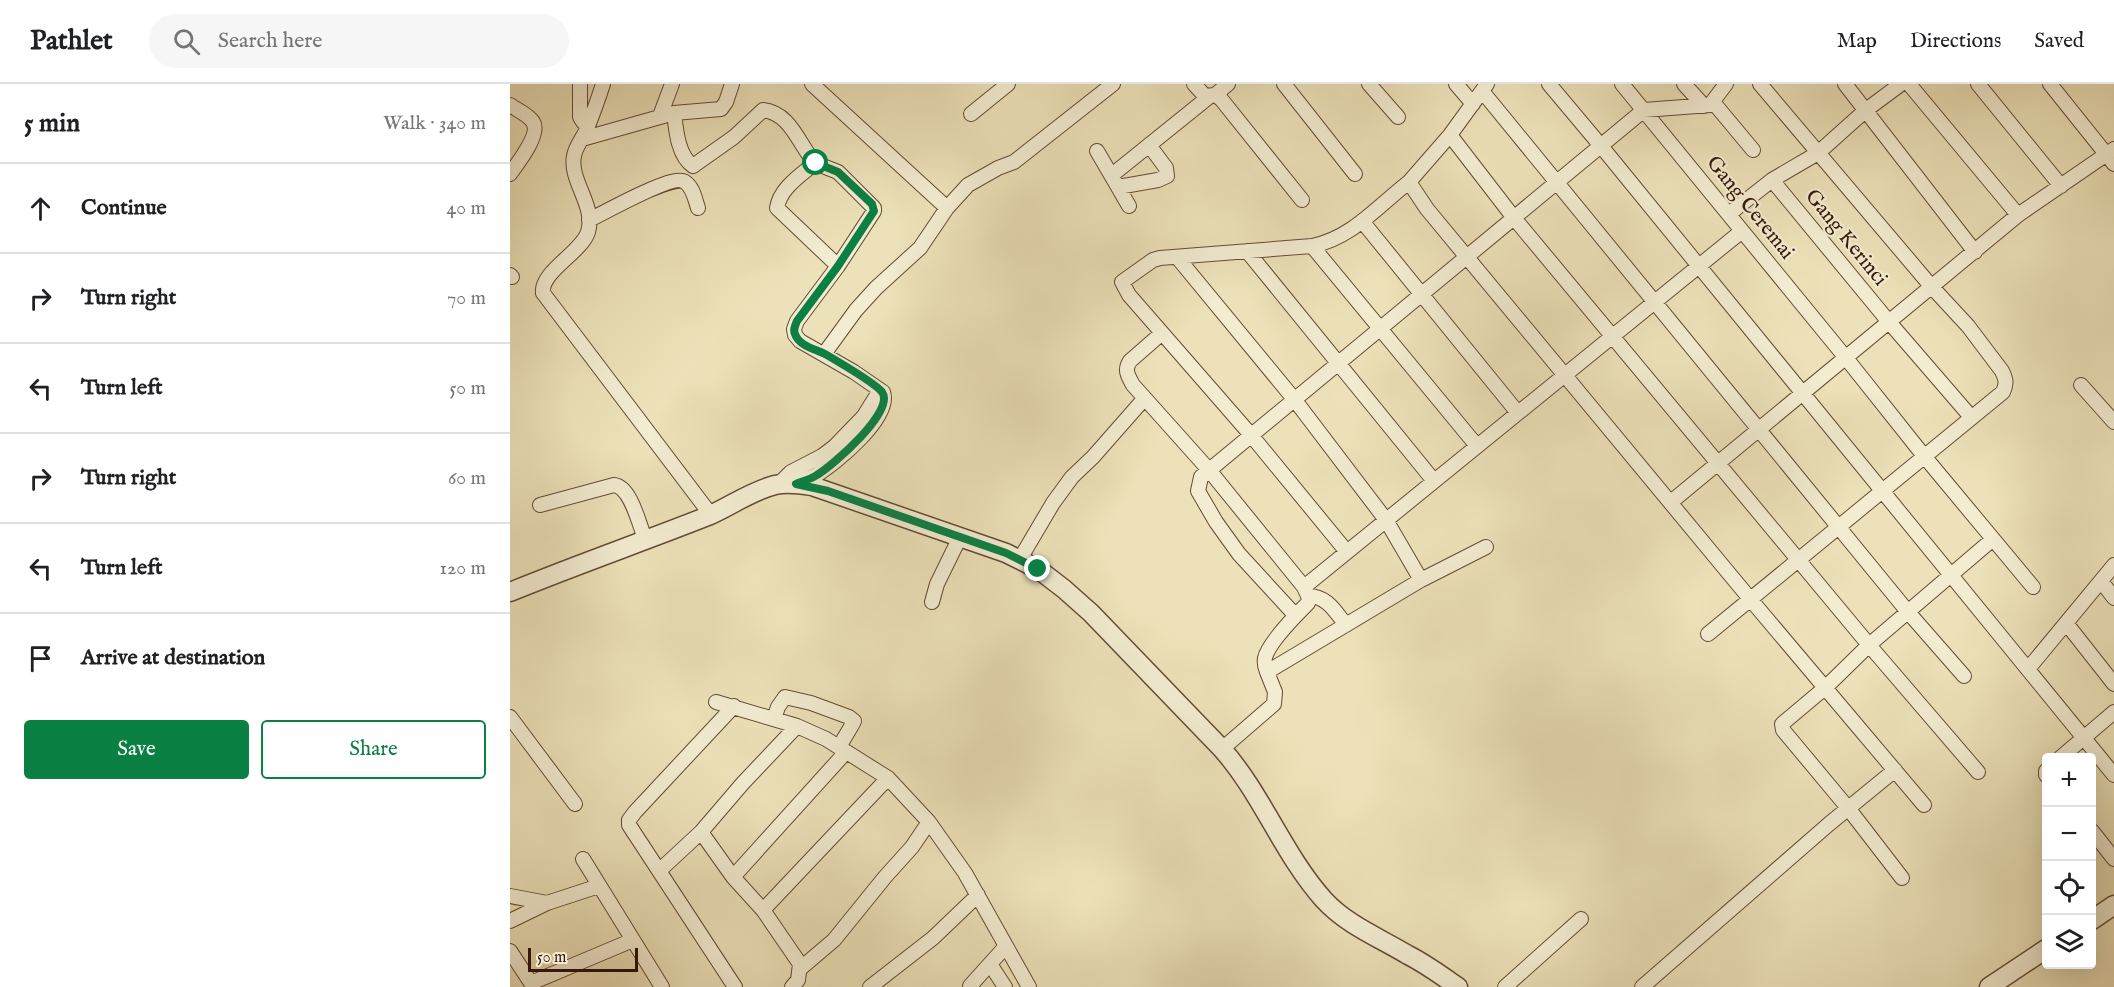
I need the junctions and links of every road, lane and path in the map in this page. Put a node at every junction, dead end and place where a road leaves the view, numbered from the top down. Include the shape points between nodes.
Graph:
1 (580, 84) edge
2 (603, 84) edge
3 (672, 84) edge
4 (732, 84) edge
5 (812, 84) edge
6 (1008, 84) edge
7 (1113, 84) edge
8 (1194, 84) edge
9 (1228, 84) edge
10 (1284, 84) edge
11 (1369, 84) edge
12 (1456, 84) edge
13 (1549, 84) edge
14 (1622, 84) edge
15 (1684, 84) edge
16 (1726, 84) edge
17 (1760, 84) edge
18 (1845, 84) edge
19 (1901, 84) edge
20 (1909, 84) edge
21 (1978, 84) edge
22 (2050, 84) edge
23 (1484, 87) edge
24 (1212, 95) junction
25 (1473, 104) junction
26 (1708, 104) junction
27 (510, 105) edge
28 (1644, 110) junction
29 (1866, 110) junction
30 (971, 114) dead end
31 (667, 115) junction
32 (1398, 117) dead end
33 (588, 125) junction
34 (1450, 135) junction
35 (582, 139) junction
36 (1149, 145) junction
37 (1601, 146) junction
38 (1753, 150) dead end
39 (1097, 152) dead end
40 (1818, 153) junction
41 (2111, 155) edge
42 (688, 162) junction
43 (816, 163) junction
44 (510, 174) edge
45 (1355, 174) dead end
46 (681, 180) junction
47 (1772, 180) junction
48 (1115, 181) junction
49 (1409, 182) junction
50 (1557, 182) junction
51 (2061, 186) junction
52 (1302, 200) dead end
53 (1129, 206) dead end
54 (698, 207) dead end
55 (947, 208) junction
56 (1729, 214) junction
57 (2018, 215) junction
58 (1514, 218) junction
59 (589, 220) junction
60 (1362, 221) junction
61 (1742, 231) junction
62 (1312, 246) junction
63 (1247, 251) junction
64 (1975, 252) junction
65 (1177, 256) junction
66 (1467, 257) junction
67 (838, 266) junction
68 (1699, 266) junction
69 (1931, 286) junction
70 (1421, 295) junction
71 (1655, 302) junction
72 (1889, 322) junction
73 (1380, 328) junction
74 (1162, 333) junction
75 (1613, 336) junction
76 (824, 354) junction
77 (1846, 358) junction
78 (1338, 363) junction
79 (1565, 375) junction
80 (2080, 385) dead end
81 (1803, 393) junction
82 (1144, 399) junction
83 (1294, 399) junction
84 (1518, 413) junction
85 (1971, 417) junction
86 (2114, 422) edge
87 (1759, 429) junction
88 (1251, 435) junction
89 (1477, 446) junction
90 (1924, 456) junction
91 (1719, 463) junction
92 (1209, 470) junction
93 (1434, 481) junction
94 (787, 484) junction
95 (1883, 491) junction
96 (1671, 502) junction
97 (540, 505) dead end
98 (711, 514) junction
99 (1386, 520) junction
100 (1840, 527) junction
101 (960, 537) junction
102 (645, 539) junction
103 (1993, 539) junction
104 (1486, 547) dead end
105 (1347, 552) junction
106 (1020, 559) junction
107 (1799, 559) junction
108 (2114, 565) edge
109 (1950, 576) junction
110 (1421, 580) junction
111 (2101, 581) junction
112 (2033, 586) dead end
113 (1306, 591) junction
114 (510, 592) edge
115 (2114, 598) edge
116 (1751, 600) junction
117 (932, 602) dead end
118 (1908, 612) junction
119 (1295, 615) junction
120 (2066, 622) junction
121 (1346, 625) junction
122 (1708, 634) dead end
123 (1869, 645) junction
124 (2024, 664) junction
125 (1267, 672) junction
126 (1964, 676) dead end
127 (2114, 684) edge
128 (1826, 687) junction
129 (716, 702) dead end
130 (734, 706) junction
131 (2114, 712) edge
132 (510, 717) edge
133 (774, 719) junction
134 (797, 726) junction
135 (2084, 736) junction
136 (1221, 749) junction
137 (843, 750) junction
138 (2065, 753) edge
139 (1895, 770) junction
140 (1978, 772) dead end
141 (2114, 776) edge
142 (888, 778) junction
143 (575, 804) dead end
144 (1924, 805) dead end
145 (1848, 808) junction
146 (929, 822) junction
147 (701, 832) junction
148 (2096, 837) edge
149 (583, 859) dead end
150 (2114, 859) edge
151 (660, 870) junction
152 (733, 877) junction
153 (1902, 878) dead end
154 (599, 886) junction
155 (978, 895) junction
156 (510, 896) edge
157 (547, 903) junction
158 (2114, 905) edge
159 (763, 910) junction
160 (2096, 917) edge
161 (1581, 920) dead end
162 (510, 921) edge
163 (633, 940) junction
164 (1006, 946) junction
165 (510, 951) edge
166 (2042, 952) edge
167 (990, 964) junction
168 (801, 968) junction
169 (877, 985) edge
170 (970, 986) dead end
171 (662, 987) edge
172 (735, 987) edge
173 (792, 987) edge
174 (1005, 987) edge
175 (1029, 987) edge
176 (1458, 987) edge
177 (1505, 987) edge
178 (1642, 987) edge
179 (1989, 987) edge

1 - 33 street via 580,117
2 - 33 street
3 - 31 street
4 - 31 street via 721,109
5 - 55 street
6 - 30 street
7 - 55 street via 1014,162 968,185
8 - 24 street via 1205,96
9 - 24 street
10 - 45 street
11 - 32 street
12 - 25 street
13 - 37 street
14 - 28 street, Gang Ceremai
15 - 26 street
16 - 26 street
17 - 40 street
18 - 29 street
19 - 29 street
20 - 57 street
21 - 51 street
22 - 41 street
23 - 25 street
23 - 50 street
24 - 36 street
24 - 52 street via 1221,99
25 - 34 street
26 - 28 street
26 - 38 street
27 - 44 street via 533,121 535,132
28 - 37 street
28 - 56 street, Gang Ceremai
29 - 40 street
29 - 64 street
31 - 35 street
31 - 42 street
33 - 35 street
34 - 49 street
34 - 58 street
35 - 59 street via 574,165
36 - 48 street
36 - 48 street via 1166,168 1167,176 1158,180
37 - 50 street
37 - 68 street
39 - 48 street
40 - 47 street
40 - 69 street
41 - 51 street
42 - 43 street via 693,166 708,156 763,110 782,118 794,130
42 - 46 street
43 - 67 street via 838,172 874,208
43 - 67 street via 787,188 777,208
46 - 54 street via 688,185
46 - 59 street via 658,186
47 - 56 street
47 - 72 street, Gang Kerinci
48 - 53 street
49 - 60 street
49 - 66 street
50 - 58 street
50 - 71 street
51 - 57 street
55 - 76 street via 920,248 856,310
56 - 61 street, Gang Ceremai
57 - 64 street
58 - 66 street
58 - 75 street
59 - 98 street via 587,235 544,283 543,293
60 - 62 street via 1338,238
60 - 70 street
61 - 68 street
61 - 77 street, Gang Ceremai
62 - 63 street
62 - 73 street
63 - 65 street
63 - 78 street
64 - 69 street
65 - 74 street via 1153,260 1122,282
65 - 83 street
66 - 70 street
66 - 79 street
67 - 76 street via 794,329 800,341
68 - 71 street
68 - 81 street
69 - 72 street
69 - 85 street via 1968,326 2006,379 2003,392
70 - 73 street
70 - 84 street
71 - 75 street
71 - 87 street
72 - 77 street
72 - 85 street, Gang Kerinci
73 - 78 street
73 - 89 street
74 - 82 street via 1126,366
74 - 88 street
75 - 79 street
75 - 91 street
76 - 94 street via 883,392 877,395 840,458 816,476
77 - 81 street
77 - 90 street, Gang Ceremai
78 - 83 street
78 - 93 street
79 - 84 street
79 - 96 street
80 - 86 street
81 - 87 street
81 - 95 street
82 - 92 street
82 - 106 street via 1072,477
83 - 88 street
83 - 99 street
84 - 89 street
85 - 90 street
87 - 91 street
87 - 100 street
88 - 92 street
88 - 105 street
89 - 93 street
90 - 95 street
90 - 103 street, Gang Ceremai
91 - 96 street
91 - 107 street
92 - 113 street
92 - 119 street via 1201,477 1198,491 1216,522 1239,554
93 - 99 street
94 - 98 street via 753,493
94 - 101 street via 820,489
95 - 100 street
95 - 109 street
96 - 116 street
97 - 102 street via 619,486 626,492
98 - 102 street
99 - 105 street
99 - 110 street
100 - 107 street
100 - 118 street
101 - 106 street
101 - 117 street
102 - 114 street
103 - 109 street
103 - 112 street, Gang Ceremai
104 - 110 street
105 - 113 street
106 - 136 street via 1049,577 1091,613
107 - 116 street
107 - 123 street
108 - 111 street
109 - 118 street
109 - 124 street
110 - 121 street
111 - 115 street
111 - 120 street
113 - 119 street via 1308,603
113 - 121 street via 1323,599
116 - 122 street
116 - 128 street
118 - 123 street
118 - 126 street
119 - 125 street via 1266,653
120 - 124 street
120 - 127 street
121 - 125 street
123 - 128 street
123 - 140 street
124 - 135 street
125 - 136 street via 1275,692 1274,704
128 - 139 street
128 - 145 street via 1781,727
129 - 130 street
130 - 133 street
130 - 151 street via 629,820 638,841
131 - 135 street
132 - 143 street
133 - 134 street
133 - 137 street via 785,697 849,717 854,721
134 - 137 street
134 - 147 street
135 - 138 street
135 - 141 street
136 - 176 street via 1324,900 1351,922
137 - 142 street
137 - 152 street
139 - 144 street
139 - 145 street
142 - 146 street
142 - 159 street
145 - 153 street
145 - 178 street
146 - 155 street
146 - 168 street via 834,940
147 - 151 street
147 - 152 street
148 - 150 street
149 - 154 street
151 - 172 street
152 - 159 street
154 - 157 street
154 - 163 street
155 - 164 street
155 - 169 street
156 - 157 street
157 - 162 street
158 - 160 street
159 - 168 street
161 - 177 street
163 - 165 street via 531,983
163 - 171 street
164 - 167 street
164 - 175 street
166 - 179 street
167 - 170 street
167 - 174 street
168 - 173 street

